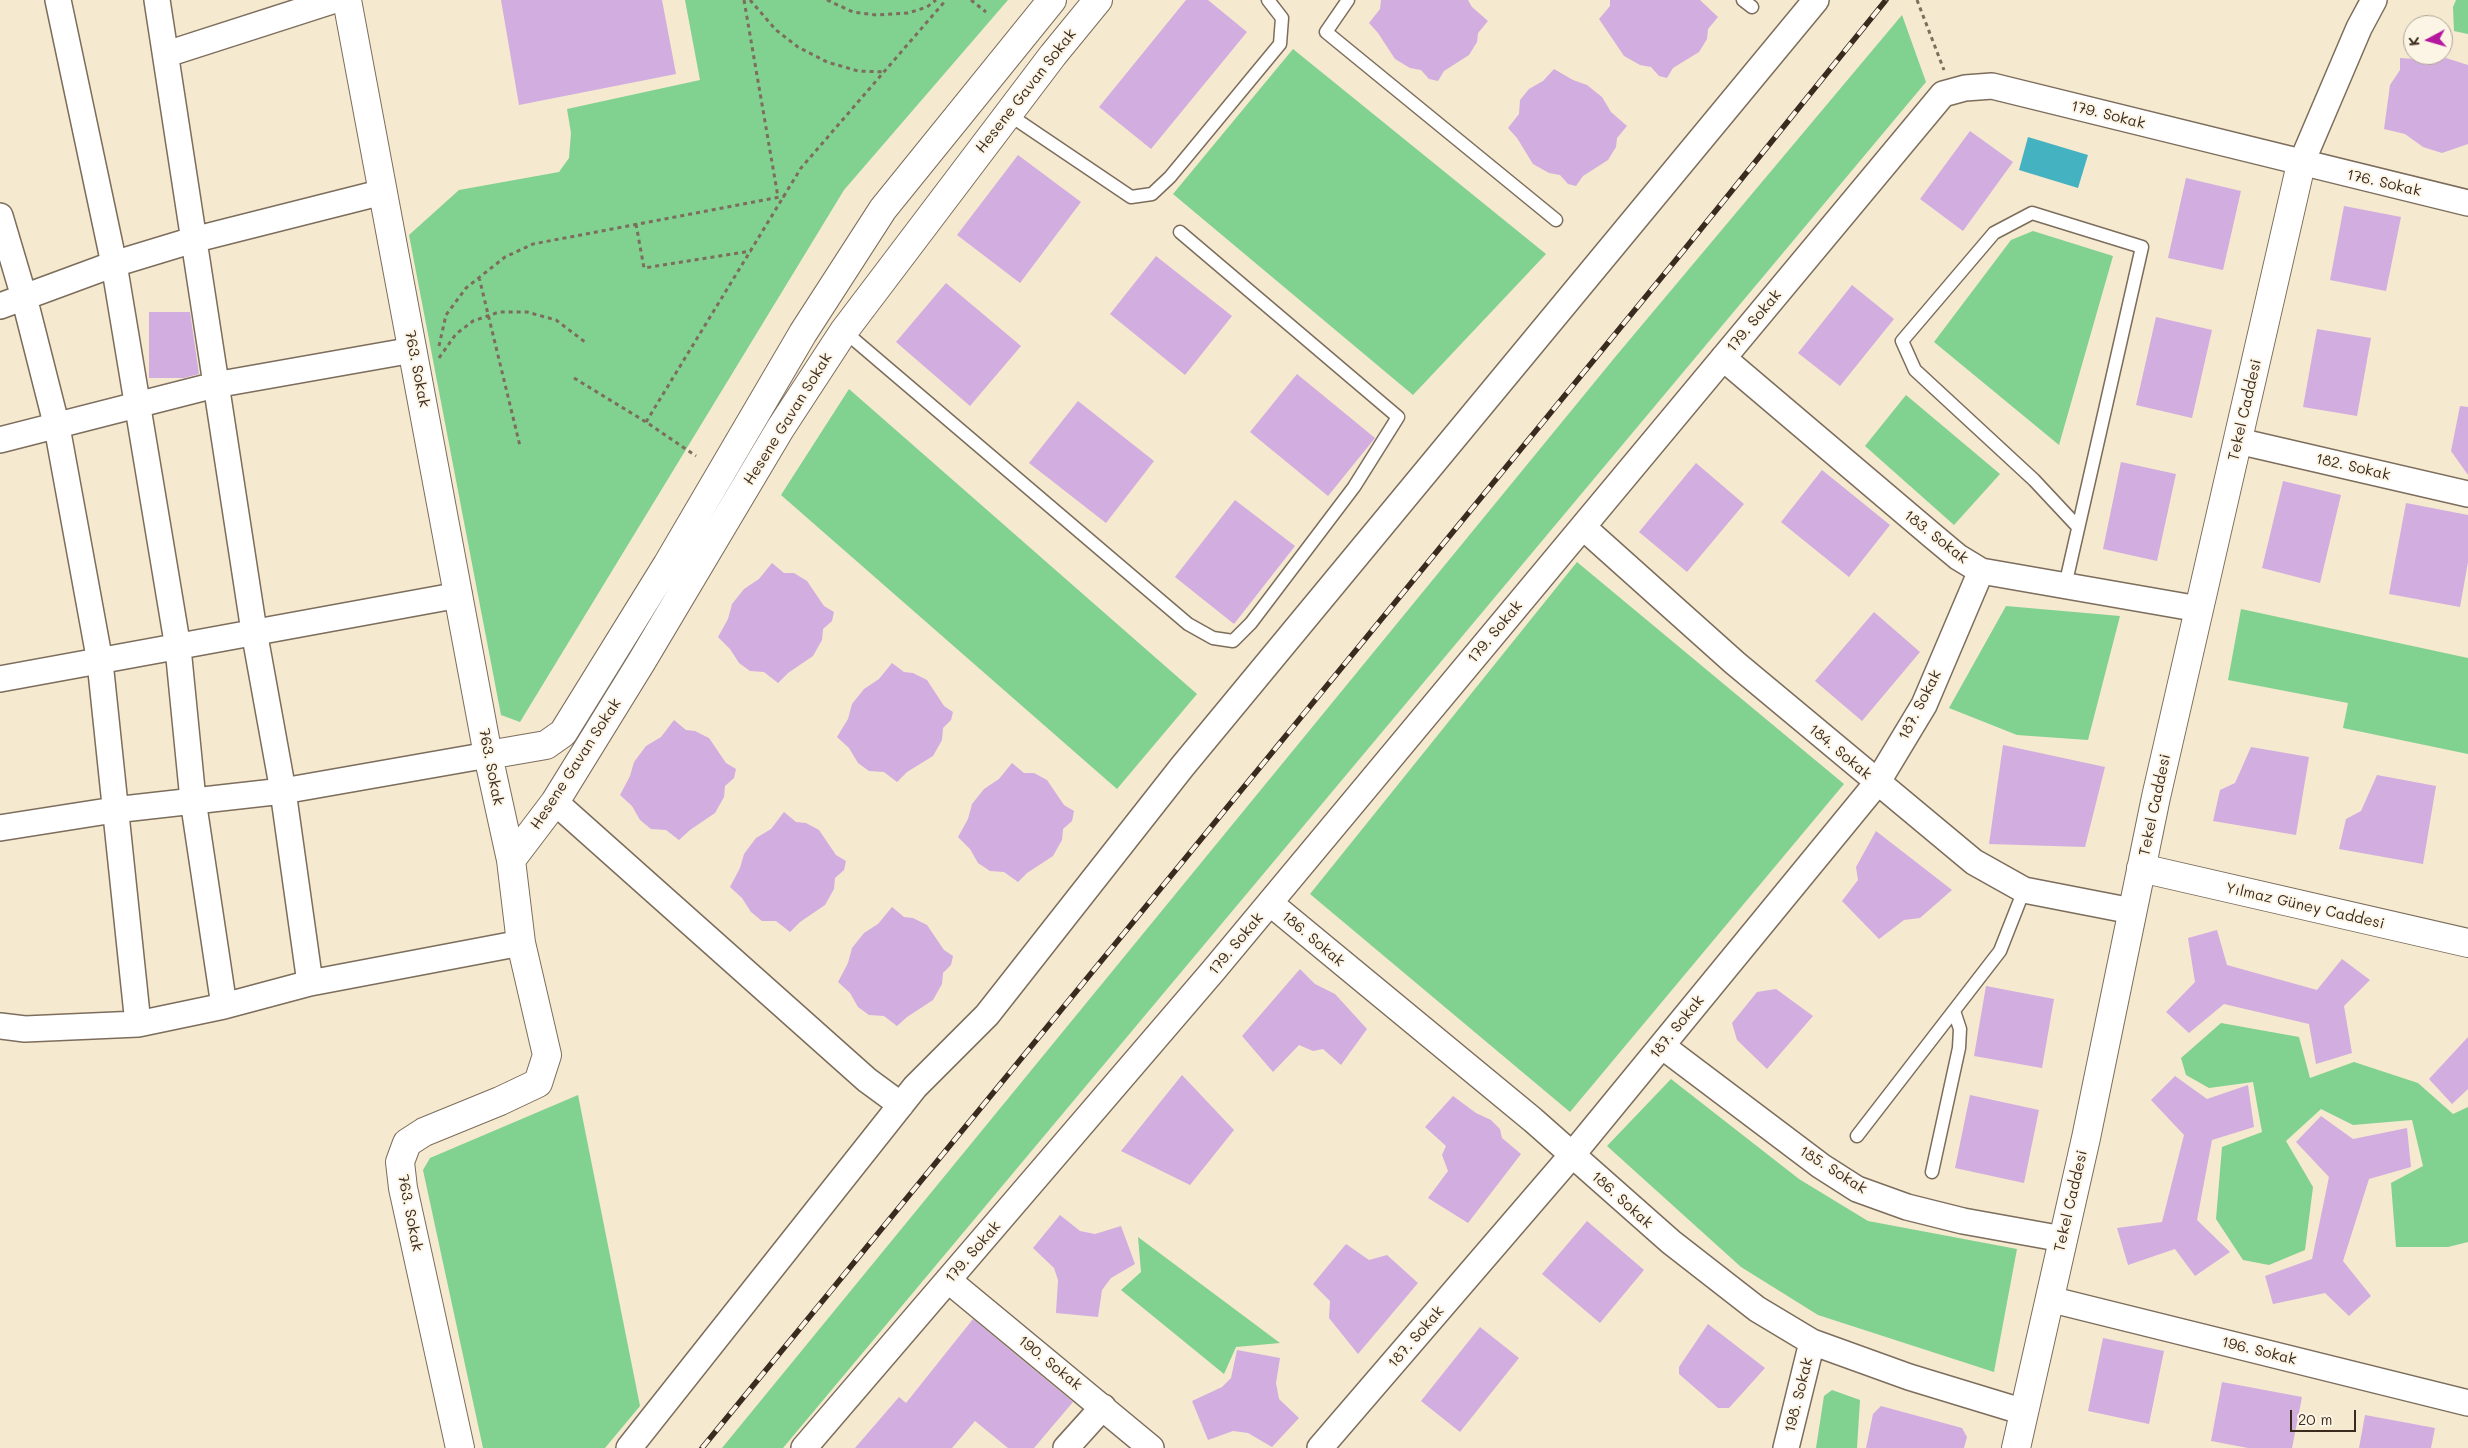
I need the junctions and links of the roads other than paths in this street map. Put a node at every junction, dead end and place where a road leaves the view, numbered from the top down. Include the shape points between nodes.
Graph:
1 (58, 0) edge
2 (157, 0) edge
3 (335, 0) edge
4 (347, 0) edge
5 (1052, 0) edge
6 (1098, 0) edge
7 (1268, 0) edge
8 (1348, 0) edge
9 (1816, 0) edge
10 (2374, 0) edge
11 (167, 54) junction
12 (1008, 114) junction
13 (2301, 164) junction
14 (383, 192) junction
15 (2468, 203) edge
16 (0, 216) edge
17 (1556, 220) dead end
18 (1180, 232) dead end
19 (193, 240) junction
20 (114, 264) junction
21 (24, 297) junction
22 (0, 306) edge
23 (844, 331) junction
24 (413, 350) junction
25 (1723, 358) junction
26 (215, 385) junction
27 (138, 405) junction
28 (57, 427) junction
29 (0, 440) edge
30 (2238, 440) junction
31 (2468, 494) edge
32 (1582, 527) junction
33 (2078, 527) junction
34 (1981, 571) junction
35 (2065, 586) junction
36 (460, 595) junction
37 (2199, 609) junction
38 (254, 631) junction
39 (178, 648) junction
40 (100, 662) junction
41 (0, 679) edge
42 (488, 755) junction
43 (1877, 783) junction
44 (283, 791) junction
45 (193, 800) junction
46 (555, 802) junction
47 (114, 810) junction
48 (0, 828) edge
49 (511, 860) junction
50 (2141, 868) junction
51 (2024, 890) junction
52 (1270, 903) junction
53 (2132, 911) junction
54 (521, 943) junction
55 (2468, 943) edge
56 (310, 983) junction
57 (224, 1006) junction
58 (1954, 1011) junction
59 (138, 1024) junction
60 (0, 1026) edge
61 (1662, 1046) junction
62 (901, 1105) junction
63 (1858, 1136) dead end
64 (1572, 1155) junction
65 (1932, 1172) dead end
66 (2063, 1239) junction
67 (948, 1280) junction
68 (2049, 1299) junction
69 (1812, 1342) junction
70 (2468, 1403) edge
71 (1103, 1407) junction
72 (2024, 1412) junction
73 (460, 1448) edge
74 (629, 1448) edge
75 (804, 1448) edge
76 (1066, 1448) edge
77 (1151, 1448) edge
78 (1320, 1448) edge
79 (1786, 1448) edge
80 (2016, 1448) edge

1 - 20 street
2 - 11 street
3 - 11 street
4 - 14 street, 763. Sokak
5 - 42 street via 883,209 803,333 563,734 546,745
6 - 12 street, Hesene Gavan Sokak
7 - 12 lane via 1282,18 1280,44 1170,177 1152,194 1131,197
8 - 17 lane via 1326,32
9 - 62 street via 1182,767 986,1015
10 - 13 street
11 - 19 street
12 - 23 street, Hesene Gavan Sokak
13 - 15 street, 176. Sokak
13 - 25 street, 179. Sokak via 1992,86 1943,94
13 - 30 street, Tekel Caddesi
14 - 19 street
14 - 24 street, 763. Sokak
16 - 21 street
18 - 23 lane via 1398,417 1354,486 1251,623 1233,641 1213,638 1188,624
19 - 20 street
19 - 26 street
20 - 21 street
20 - 27 street
21 - 22 street
21 - 28 street
23 - 46 street, Hesene Gavan Sokak via 780,428
24 - 26 street
24 - 36 street, 763. Sokak
25 - 32 street, 179. Sokak
25 - 34 street, 183. Sokak via 1958,557
26 - 27 street
26 - 38 street
27 - 28 street
27 - 39 street
28 - 29 street
28 - 40 street
30 - 31 street, 182. Sokak
30 - 37 street, Tekel Caddesi
32 - 43 street, 184. Sokak
32 - 52 street, 179. Sokak
33 - 33 lane via 2142,247 2032,213 1994,233 1902,341 1915,370 2034,480
33 - 35 lane
34 - 35 street, 183. Sokak
34 - 43 street, 187. Sokak via 1924,705
35 - 37 street, 183. Sokak
36 - 38 street
36 - 42 street, 763. Sokak
37 - 50 street, Tekel Caddesi
38 - 39 street
38 - 44 street
39 - 40 street
39 - 45 street
40 - 41 street
40 - 47 street
42 - 44 street
42 - 49 street, 763. Sokak
43 - 51 street, 184. Sokak via 1974,862
43 - 61 street, 187. Sokak
44 - 45 street
44 - 56 street
45 - 47 street
45 - 57 street
46 - 49 street, Hesene Gavan Sokak
46 - 62 street via 866,1080
47 - 48 street
47 - 59 street
49 - 54 street, 763. Sokak
50 - 53 street, Tekel Caddesi
50 - 55 street, Yılmaz Güney Caddesi
51 - 53 street, 184. Sokak
51 - 58 lane via 2000,952
52 - 64 street, 186. Sokak
52 - 67 street, 179. Sokak
53 - 66 street, Tekel Caddesi
54 - 56 street
54 - 73 street, 763. Sokak via 547,1055 538,1083 424,1132 407,1142 400,1162
56 - 57 street
57 - 59 street
58 - 63 lane
58 - 65 lane via 1960,1029 1959,1048
59 - 60 street via 25,1029
61 - 64 street, 187. Sokak
61 - 66 street, 185. Sokak via 1821,1166 1858,1190 1907,1207
62 - 74 street
64 - 69 street, 186. Sokak via 1671,1242 1756,1309
64 - 78 street, 187. Sokak
66 - 68 street, Tekel Caddesi
67 - 71 street, 190. Sokak
67 - 75 street, 179. Sokak
68 - 70 street, 196. Sokak
68 - 72 street, Tekel Caddesi
69 - 72 street, 186. Sokak via 1909,1377
69 - 79 street, 198. Sokak
71 - 76 street
71 - 77 street, 190. Sokak
72 - 80 street, Tekel Caddesi

